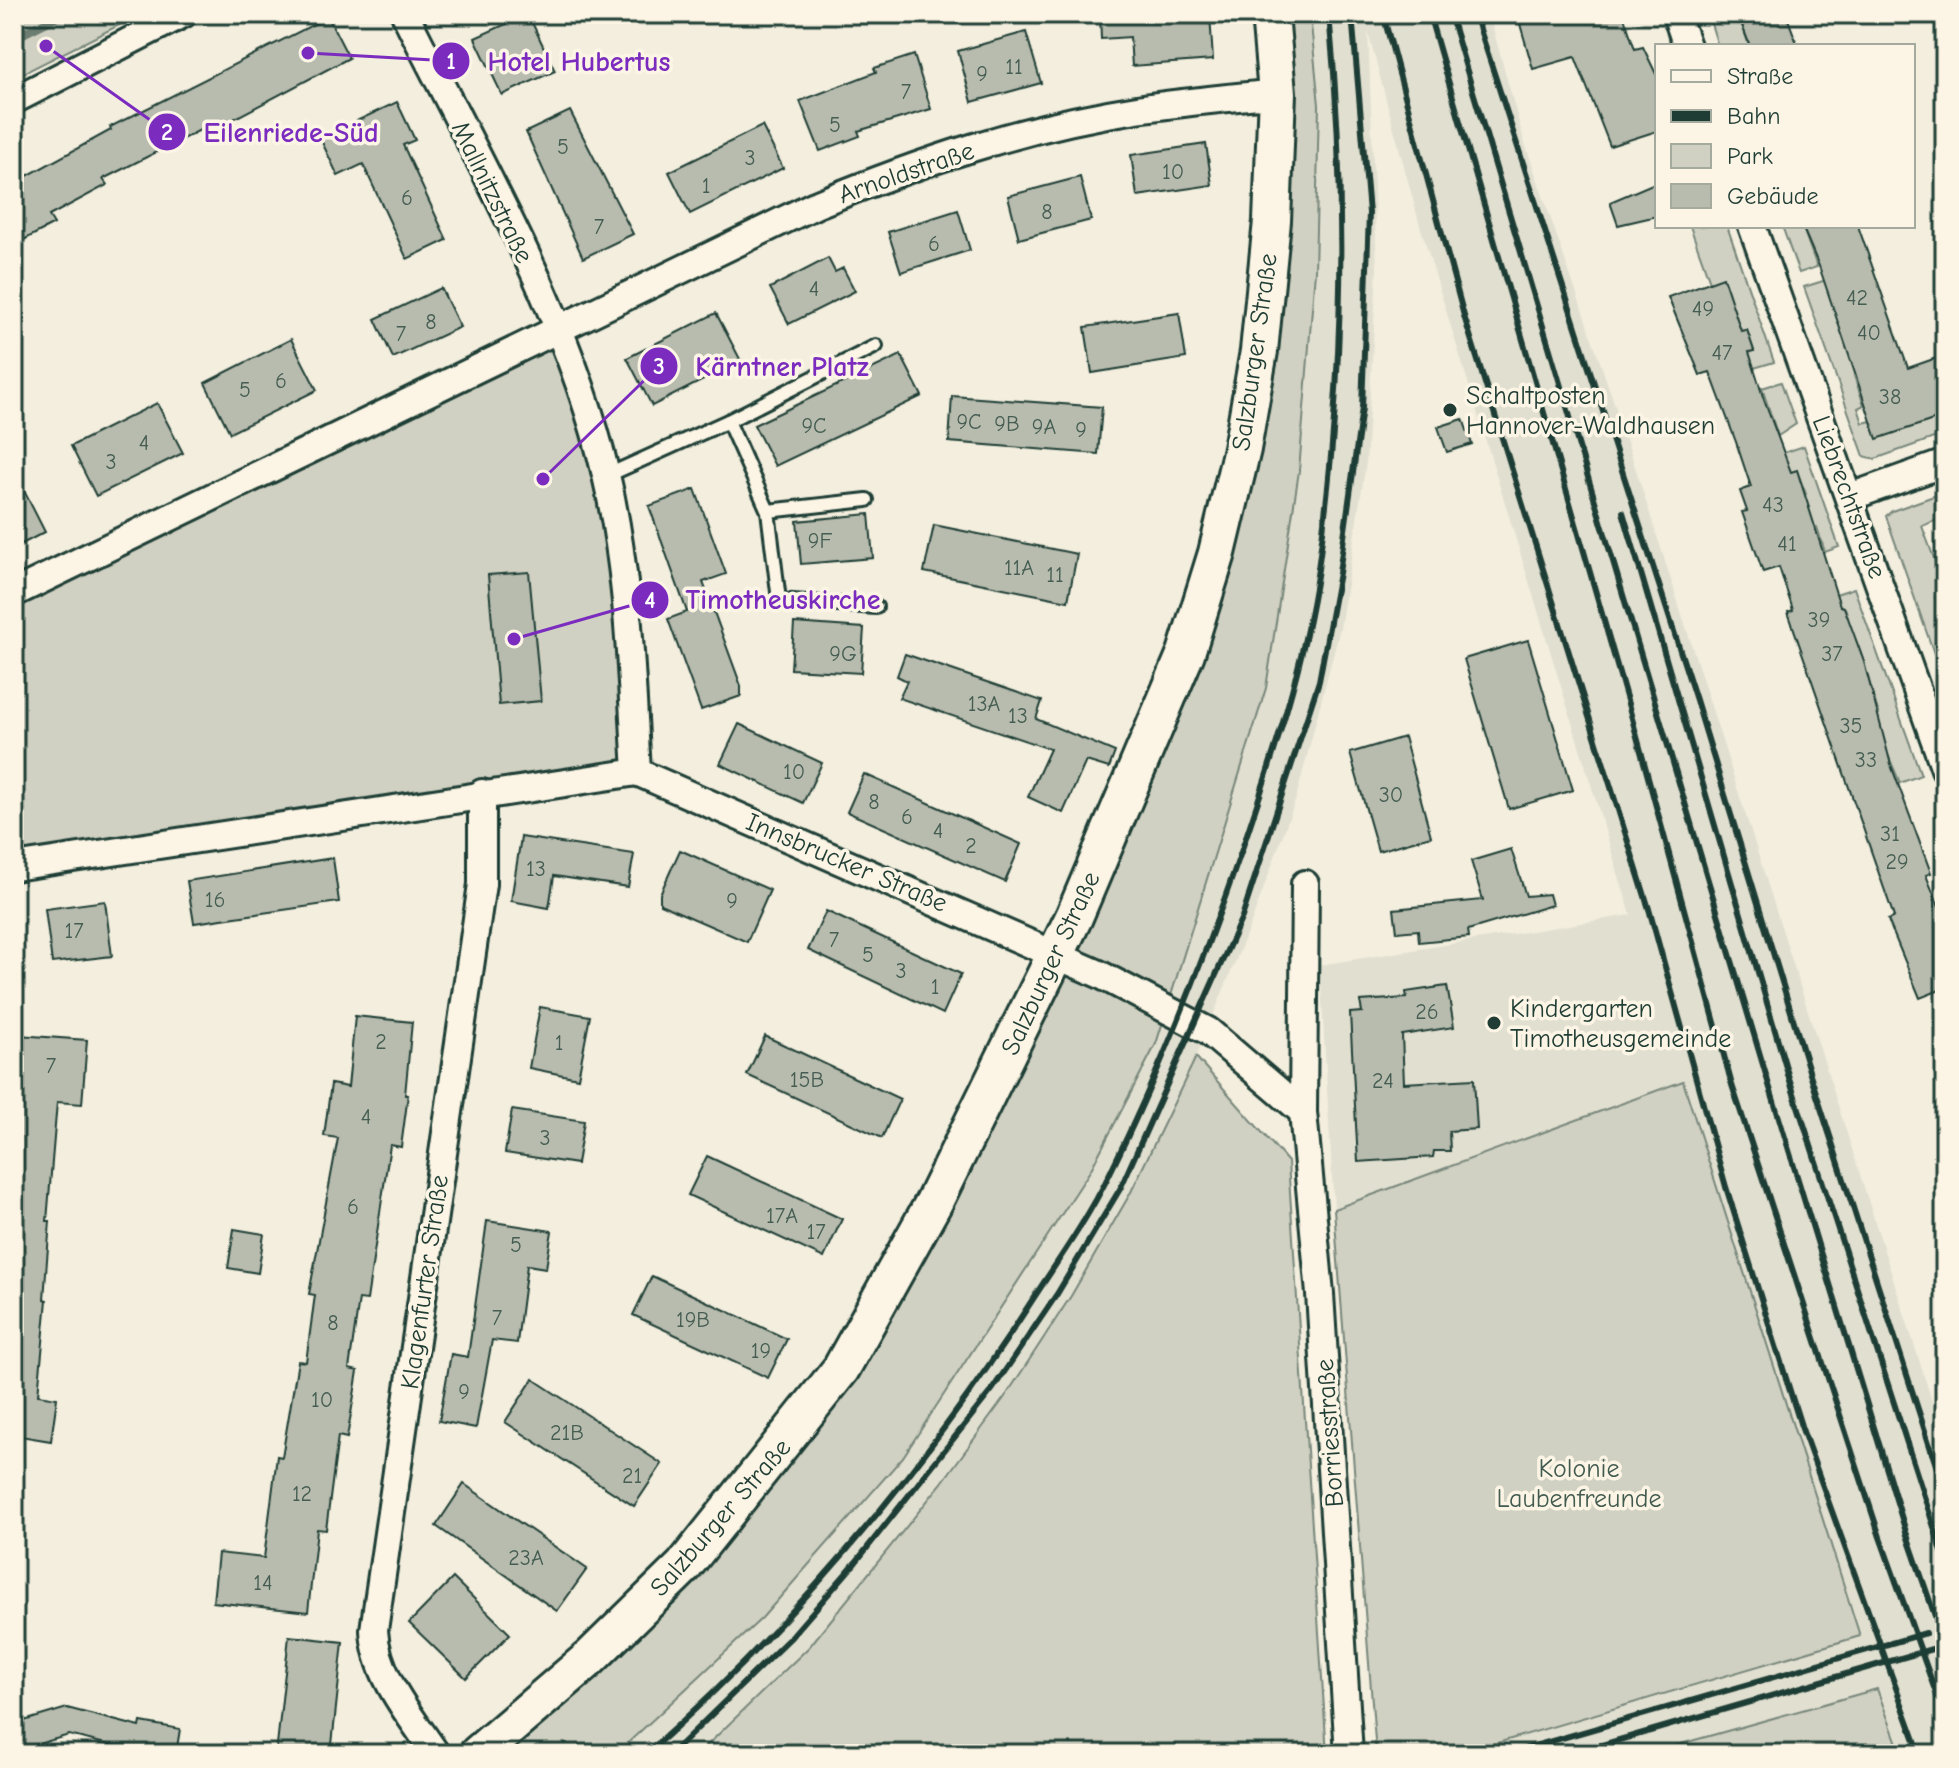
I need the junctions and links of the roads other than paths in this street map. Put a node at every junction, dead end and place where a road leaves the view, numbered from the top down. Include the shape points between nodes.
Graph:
1 (183, 14) edge
2 (405, 14) edge
3 (1270, 14) edge
4 (1676, 14) edge
5 (1686, 44) edge
6 (1277, 93) junction
7 (14, 100) edge
8 (1753, 228) edge
9 (560, 328) junction
10 (876, 346) dead end
11 (728, 421) junction
12 (1945, 463) edge
13 (606, 476) junction
14 (1850, 497) junction
15 (867, 500) dead end
16 (768, 511) junction
17 (14, 593) edge
18 (876, 607) dead end
19 (1945, 769) edge
20 (637, 772) junction
21 (482, 793) junction
22 (14, 867) edge
23 (1305, 884) dead end
24 (1057, 954) junction
25 (1303, 1112) junction
26 (436, 1754) edge
27 (478, 1754) edge
28 (1349, 1754) edge

1 - 7 street
2 - 9 street, Mallnitzstraße
3 - 6 street, Salzburger Straße
4 - 5 street
6 - 9 street, Arnoldstraße via 1135,109 1020,133 908,167 815,205
6 - 24 street, Salzburger Straße via 1259,351 1217,553 1186,653
8 - 14 street, Liebrechtstraße
9 - 13 street, Mallnitzstraße
9 - 17 street, Arnoldstraße
10 - 11 lane
11 - 13 lane
11 - 16 lane
12 - 14 street
13 - 20 street, Mallnitzstraße via 629,628
14 - 19 street, Liebrechtstraße
15 - 16 lane
16 - 18 lane via 779,600
20 - 21 street
20 - 24 street, Innsbrucker Straße
21 - 22 street
21 - 26 street, Klagenfurter Straße via 482,884 374,1630 375,1648 392,1689
23 - 25 street, Borriesstraße
24 - 25 street via 1208,1031
24 - 27 street, Salzburger Straße via 934,1202 841,1369 684,1566 590,1658
25 - 28 street, Borriesstraße

